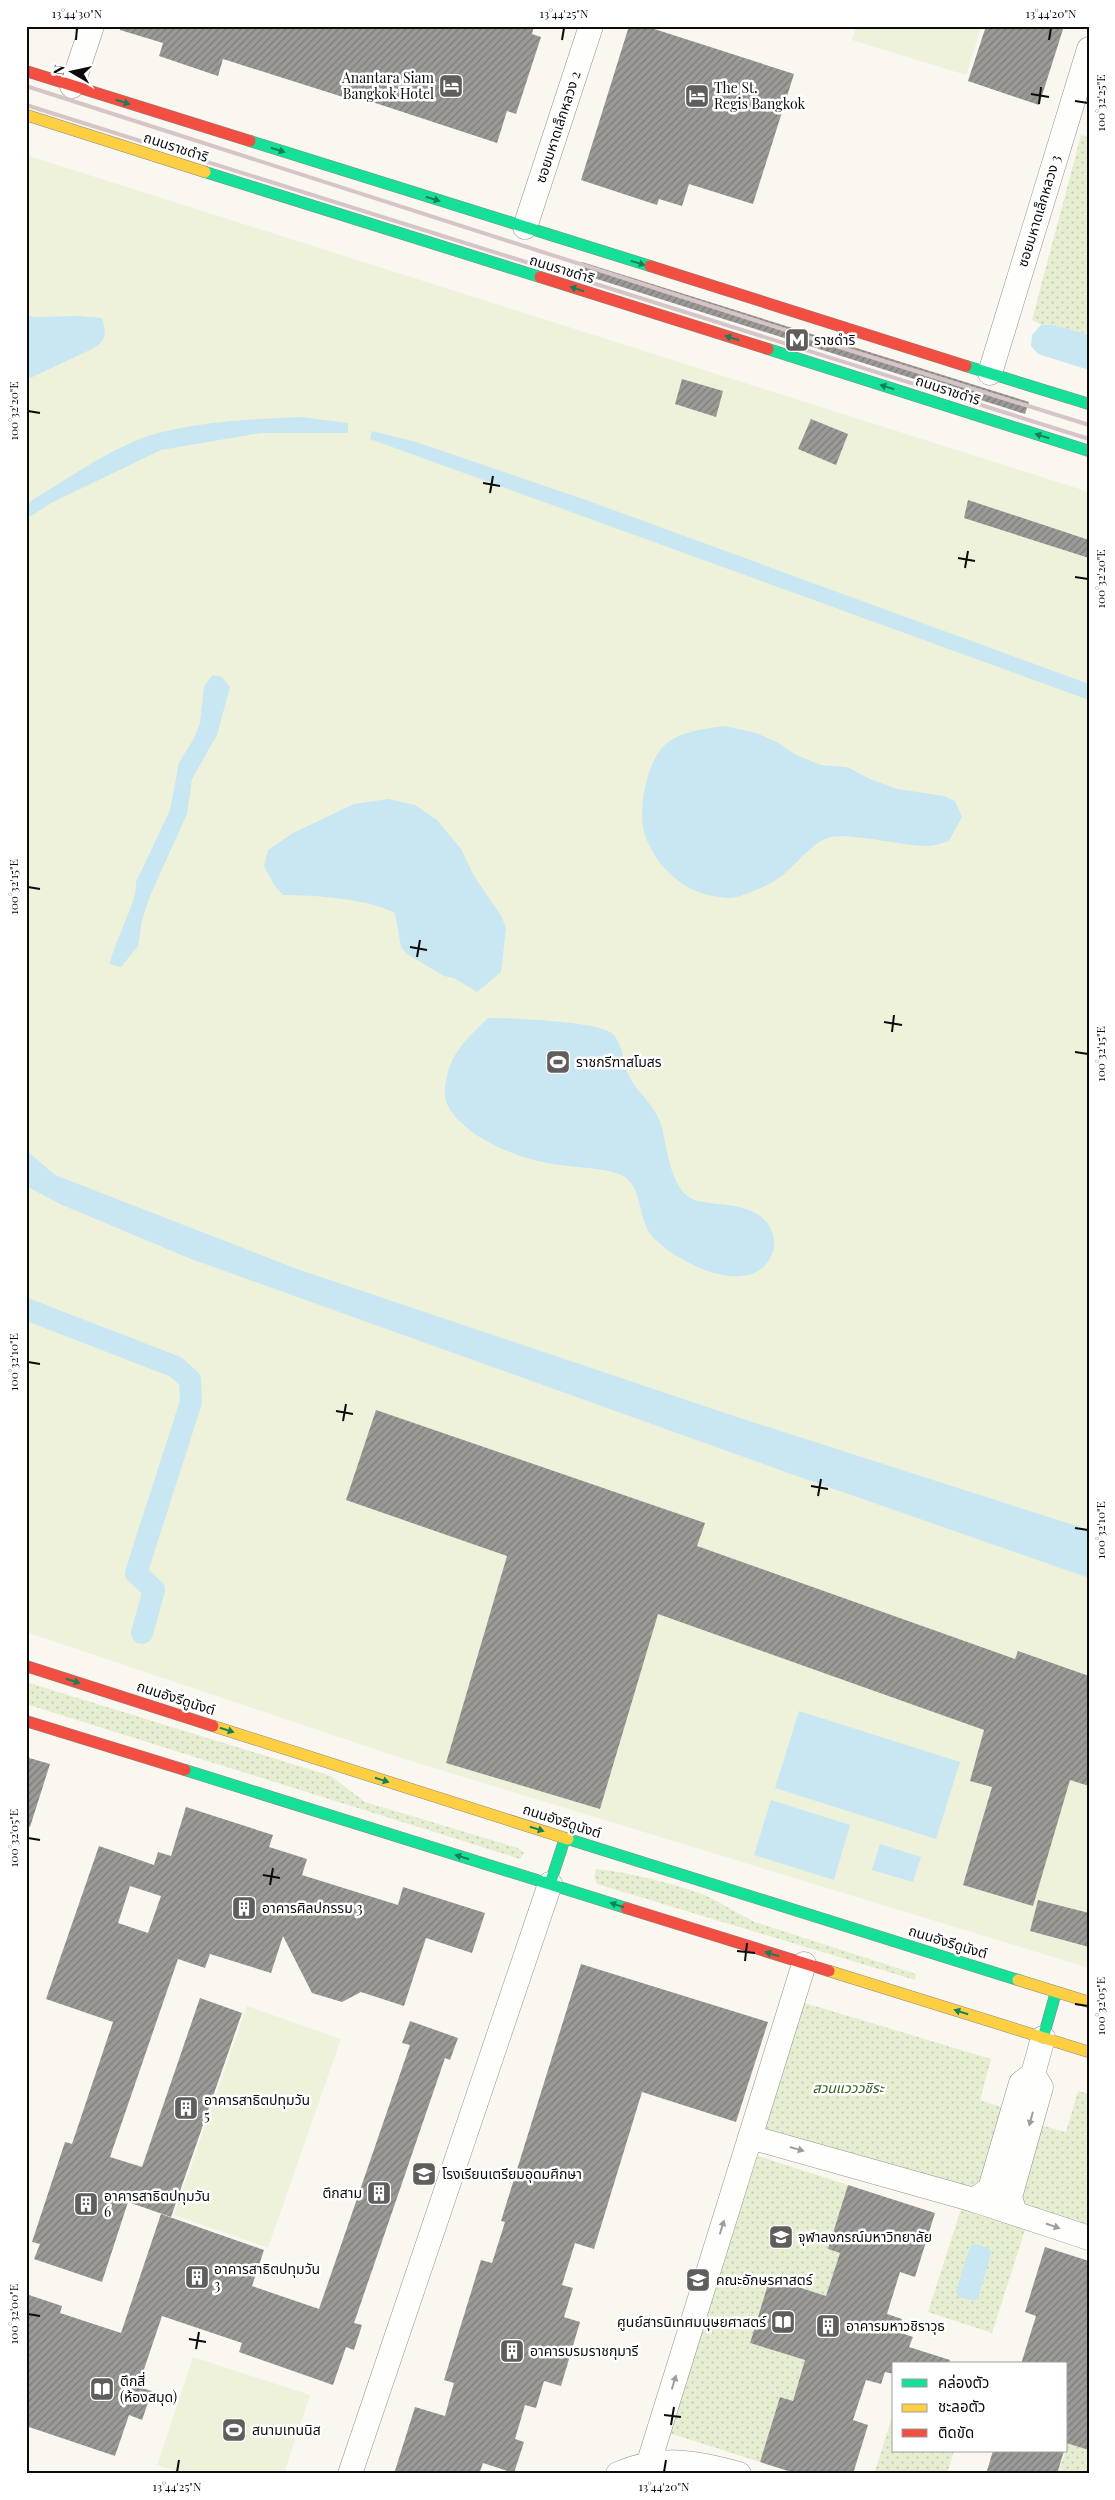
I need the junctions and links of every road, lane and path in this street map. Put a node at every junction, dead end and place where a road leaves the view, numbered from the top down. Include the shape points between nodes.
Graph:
1 (92, 26) edge
2 (591, 26) edge
3 (1089, 49) edge
4 (26, 72) edge
5 (71, 90) junction
6 (26, 115) edge
7 (523, 234) junction
8 (990, 373) junction
9 (1089, 404) edge
10 (1089, 450) edge
11 (26, 1666) edge
12 (26, 1721) edge
13 (565, 1838) junction
14 (550, 1884) junction
15 (804, 1964) junction
16 (1056, 1992) junction
17 (1089, 2002) edge
18 (1043, 2038) junction
19 (1089, 2052) edge
20 (1032, 2074) junction
21 (750, 2137) junction
22 (974, 2200) junction
23 (1015, 2213) junction
24 (1089, 2238) edge
25 (650, 2462) junction
26 (350, 2474) edge
27 (618, 2474) edge
28 (739, 2474) edge

1 - 5 street
2 - 7 street, ซอยมหาดเล็กหลวง 2
3 - 8 street, ซอยมหาดเล็กหลวง 3
4 - 5 main road, ถนนราชดำริ
5 -> 7 main road, ถนนราชดำริ
10 -> 6 main road, ถนนราชดำริ via 514,264 62,122
7 -> 8 main road, ถนนราชดำริ
8 - 9 main road, ถนนราชดำริ
11 -> 13 main road, ถนนอังรีดูนังต์
14 -> 12 main road
13 - 14 main road
13 - 16 main road, ถนนอังรีดูนังต์
15 -> 14 main road
14 - 26 street
18 -> 15 main road
15 - 21 street
16 - 17 main road, ถนนอังรีดูนังต์
16 - 18 main road
18 - 19 main road
18 - 20 street
20 - 22 street via 1021,2083 990,2189
20 -> 23 street via 1041,2087 1010,2197
21 -> 22 street
25 -> 21 street
22 - 23 street
23 -> 24 street
25 - 27 street
25 - 28 street via 683,2462

